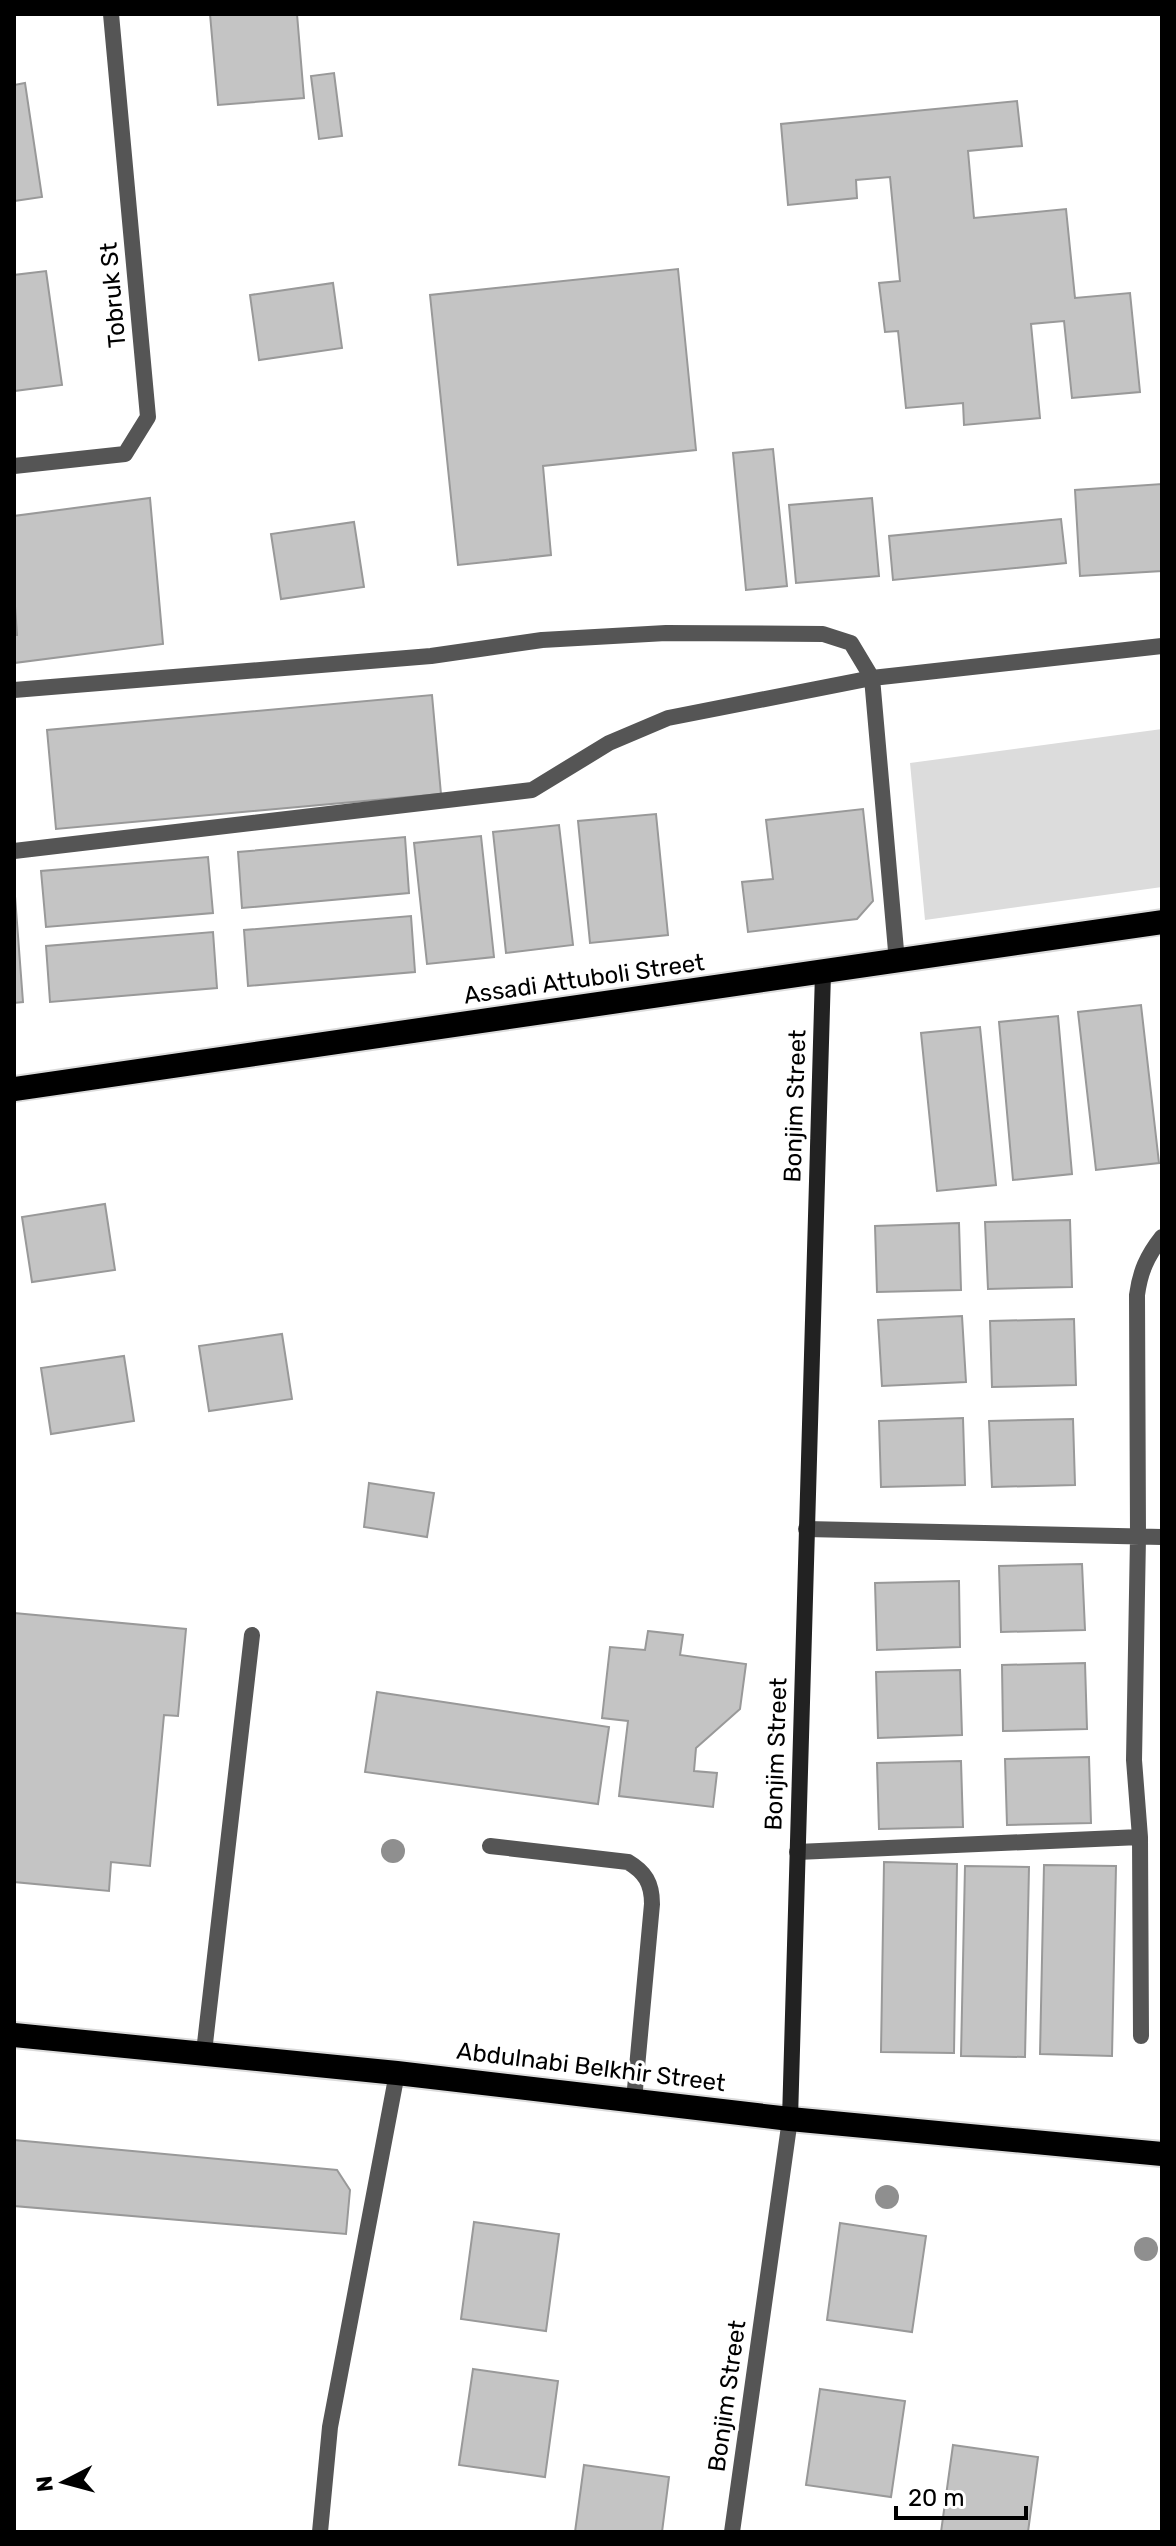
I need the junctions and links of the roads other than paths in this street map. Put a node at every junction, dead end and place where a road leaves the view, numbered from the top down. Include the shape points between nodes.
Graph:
1 (111, 14) edge
2 (14, 466) edge
3 (1162, 646) edge
4 (872, 678) junction
5 (14, 690) edge
6 (14, 851) edge
7 (1162, 922) edge
8 (897, 962) junction
9 (823, 973) junction
10 (14, 1089) edge
11 (1162, 1237) edge
12 (806, 1529) junction
13 (1138, 1537) junction
14 (1162, 1537) edge
15 (252, 1635) dead end
16 (1140, 1837) junction
17 (490, 1846) dead end
18 (797, 1852) junction
19 (14, 2035) edge
20 (1141, 2036) dead end
21 (204, 2052) junction
22 (397, 2073) junction
23 (634, 2100) junction
24 (790, 2119) junction
25 (1162, 2154) edge
26 (320, 2532) edge
27 (732, 2532) edge

1 - 2 street, Tobruk St via 148,417 125,454
3 - 4 street
4 - 5 street via 851,643 823,634 666,633
4 - 6 street via 668,718 609,743 532,790
4 - 8 street
7 - 8 highway, Assadi Attuboli Street
8 - 9 highway, Assadi Attuboli Street
9 - 10 highway, Assadi Attuboli Street
9 - 12 main road, Bonjim Street
11 - 13 street via 1148,1255 1137,1295
12 - 13 street
12 - 18 main road, Bonjim Street
13 - 14 street
13 - 16 street via 1134,1760
15 - 21 street
16 - 18 street
16 - 20 street
17 - 23 street via 628,1862 645,1874 652,1904
18 - 24 main road, Bonjim Street
19 - 21 highway, Abdulnabi Belkhir Street
21 - 22 highway, Abdulnabi Belkhir Street
22 - 23 highway, Abdulnabi Belkhir Street
22 - 26 street via 330,2427
23 - 24 highway, Abdulnabi Belkhir Street
24 - 25 highway, Abdulnabi Belkhir Street
24 - 27 street, Bonjim Street

